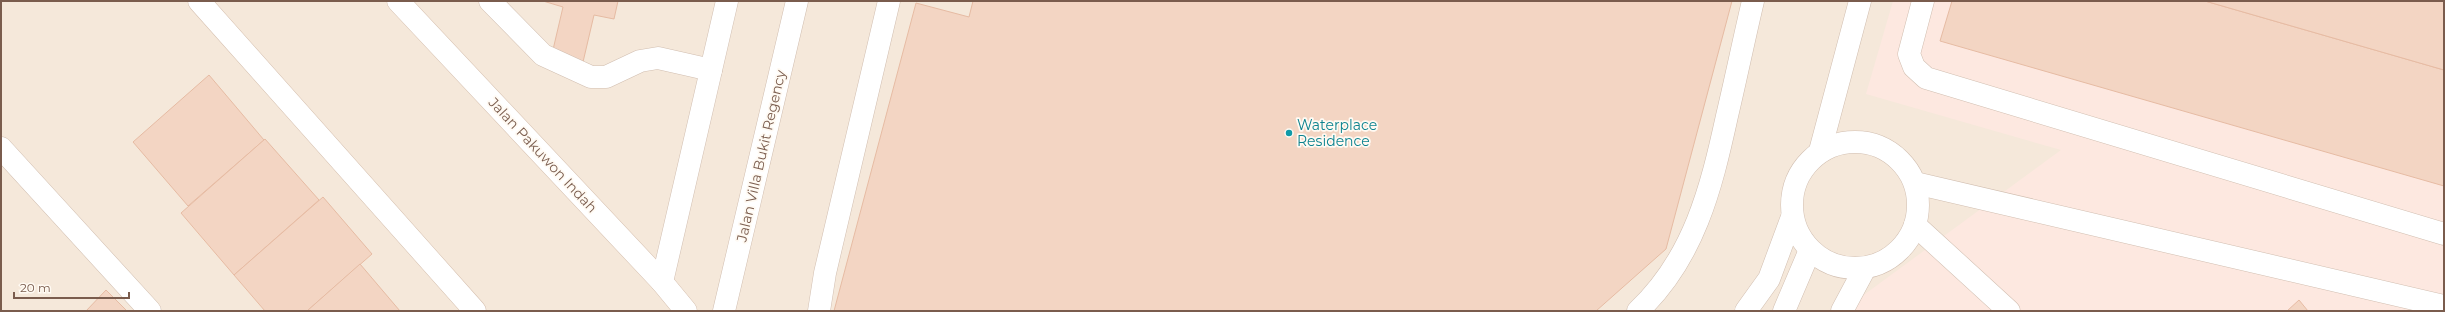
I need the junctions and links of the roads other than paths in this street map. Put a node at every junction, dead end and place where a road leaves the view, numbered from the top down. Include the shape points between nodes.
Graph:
1 (199, 1) edge
2 (398, 1) edge
3 (490, 1) edge
4 (727, 1) edge
5 (797, 1) edge
6 (889, 1) edge
7 (1753, 1) edge
8 (1860, 1) edge
9 (1923, 1) edge
10 (711, 70) junction
11 (1, 148) edge
12 (1820, 151) junction
13 (1915, 183) junction
14 (1792, 217) junction
15 (1915, 225) junction
16 (2444, 234) edge
17 (1810, 250) junction
18 (1865, 268) junction
19 (662, 282) junction
20 (2444, 306) edge
21 (150, 311) edge
22 (475, 311) edge
23 (686, 311) edge
24 (724, 311) edge
25 (819, 311) edge
26 (1638, 311) edge
27 (1746, 311) edge
28 (1784, 311) edge
29 (1842, 311) edge
30 (2009, 311) edge

1 - 22 street
2 - 19 street, Jalan Pakuwon Indah
3 - 10 street via 543,54 591,77 606,77 640,61 658,58
4 - 10 street
5 - 24 street, Jalan Villa Bukit Regency
6 - 25 street via 825,273
7 - 26 street via 1714,176 1704,207 1676,266 1657,293
8 - 12 street
9 - 16 street via 1909,54 1914,67 1926,78
10 - 19 street
11 - 21 street
12 - 13 street via 1844,142 1869,142 1889,150
12 - 14 street via 1802,168 1792,192
13 - 15 street via 1919,204
13 - 20 street
14 - 17 street
14 - 27 street via 1769,279
15 - 18 street via 1904,245 1887,260
15 - 30 street
17 - 18 street via 1835,266
17 - 28 street
18 - 29 street
19 - 23 street, Jalan Pakuwon Indah

